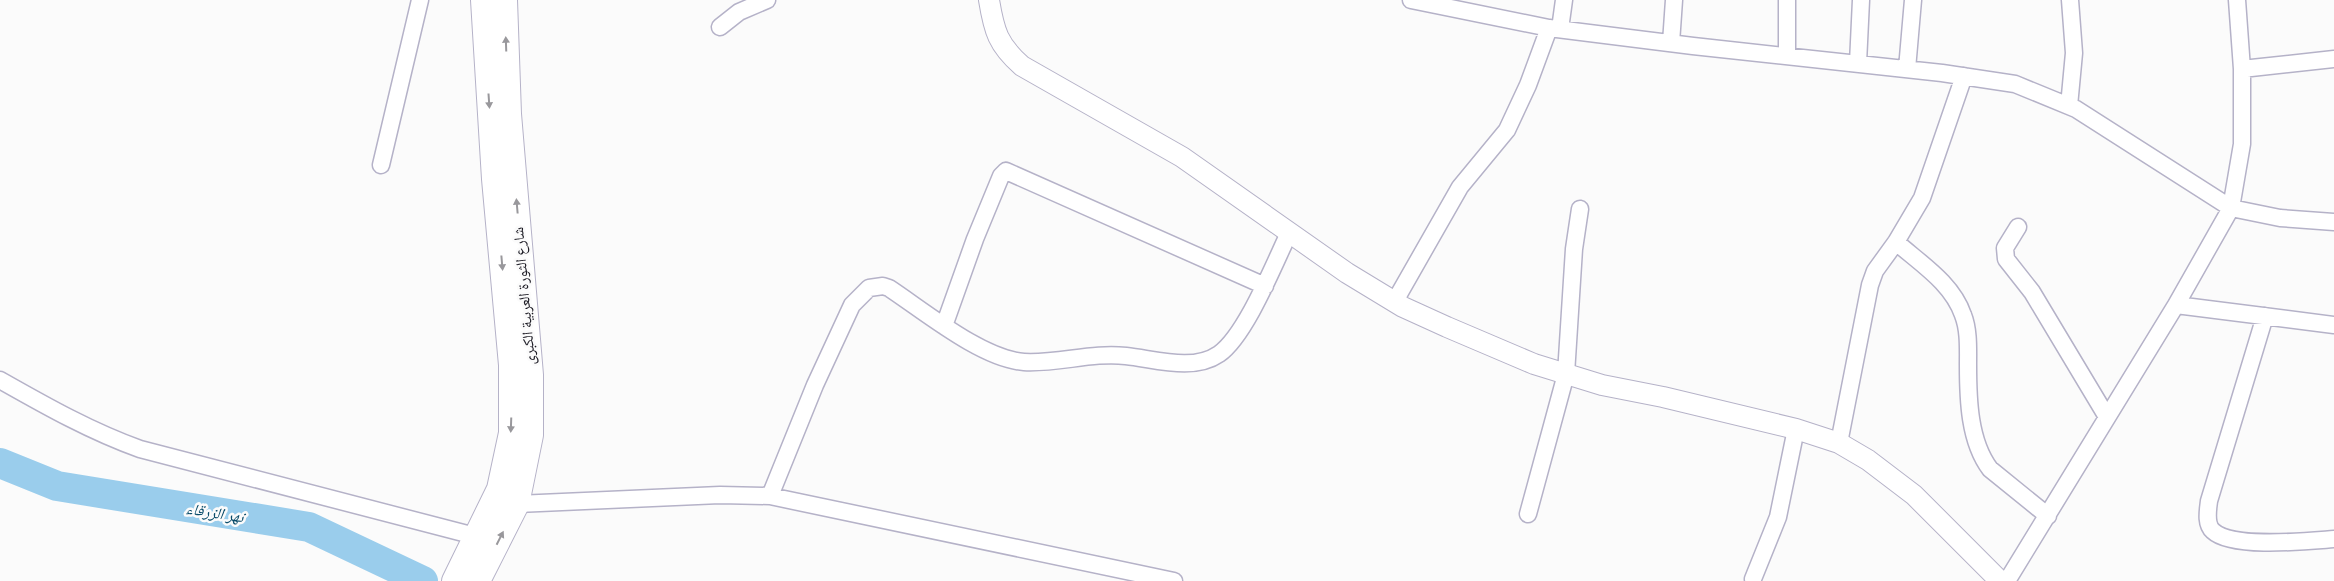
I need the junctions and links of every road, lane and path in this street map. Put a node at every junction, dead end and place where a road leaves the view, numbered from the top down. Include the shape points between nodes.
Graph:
1 (420, 0) edge
2 (483, 0) edge
3 (505, 0) edge
4 (767, 0) edge
5 (989, 0) edge
6 (1411, 0) edge
7 (1564, 0) edge
8 (1674, 0) edge
9 (1787, 0) edge
10 (1861, 0) edge
11 (1913, 0) edge
12 (2070, 0) edge
13 (2237, 0) edge
14 (1464, 5) edge
15 (720, 26) dead end
16 (1554, 28) junction
17 (1671, 43) junction
18 (1787, 56) junction
19 (2334, 59) edge
20 (1858, 64) junction
21 (1907, 69) junction
22 (2242, 69) junction
23 (1964, 76) junction
24 (2069, 106) junction
25 (381, 165) dead end
26 (2231, 208) junction
27 (1580, 209) dead end
28 (2334, 222) edge
29 (2018, 226) dead end
30 (1289, 233) junction
31 (1896, 242) junction
32 (1265, 286) junction
33 (1395, 301) junction
34 (2176, 304) junction
35 (2265, 316) junction
36 (2334, 325) edge
37 (944, 326) junction
38 (1566, 374) junction
39 (0, 380) edge
40 (2107, 417) junction
41 (1796, 429) junction
42 (1839, 443) junction
43 (770, 496) junction
44 (517, 504) junction
45 (1528, 514) dead end
46 (2048, 516) junction
47 (475, 536) junction
48 (2334, 539) edge
49 (1753, 579) dead end
50 (463, 580) edge
51 (1174, 581) edge
52 (2000, 581) edge
53 (2007, 581) edge

1 - 25 street
2 -> 47 main road, شارع الثورة العربية الكبرى via 512,401 511,433 501,482
44 -> 3 main road, شارع الثورة العربية الكبرى via 531,435 532,384 509,114
4 - 15 street via 739,12
5 - 30 street via 998,39 1006,52 1022,66 1182,157
6 - 14 street
7 - 16 street
8 - 17 street
9 - 18 street
10 - 20 street
11 - 21 street
12 - 24 street via 2074,53
13 - 22 street
14 - 16 street
16 - 17 street
16 - 33 street via 1507,130 1460,187
17 - 18 street
18 - 20 street
19 - 22 street
20 - 21 street
21 - 23 street
22 - 26 street via 2242,144
23 - 24 street via 2015,84
23 - 31 street via 1922,198
24 - 26 street
26 - 28 street via 2280,218
26 - 34 street
27 - 38 street via 1574,249
29 - 40 street via 2005,248 2006,259 2032,292
30 - 32 street
30 - 33 street via 1346,273
31 - 42 street via 1875,271 1870,285
31 - 46 street via 1946,285 1964,316 1968,387 1976,444 1983,460
32 - 37 street via 1232,342 1220,353 1201,361 1180,363 1100,355 1023,362 981,347
32 - 37 street via 1006,171 975,239
33 - 38 street via 1478,341
34 - 35 street
34 - 40 street
35 - 36 street
35 - 48 street via 2209,501 2211,530 2223,537 2269,543
37 - 43 street via 889,288 876,286 863,291 852,305 815,385
38 - 41 street
38 - 45 street
39 - 47 street via 68,419 140,449
40 - 46 street
41 - 42 street
41 - 49 street via 1778,517
42 - 52 street via 1868,460 1914,495
43 - 44 street via 720,495
43 - 51 street
50 -> 44 main road, شارع الثورة العربية الكبرى
46 - 53 street
47 - 50 main road, شارع الثورة العربية الكبرى

